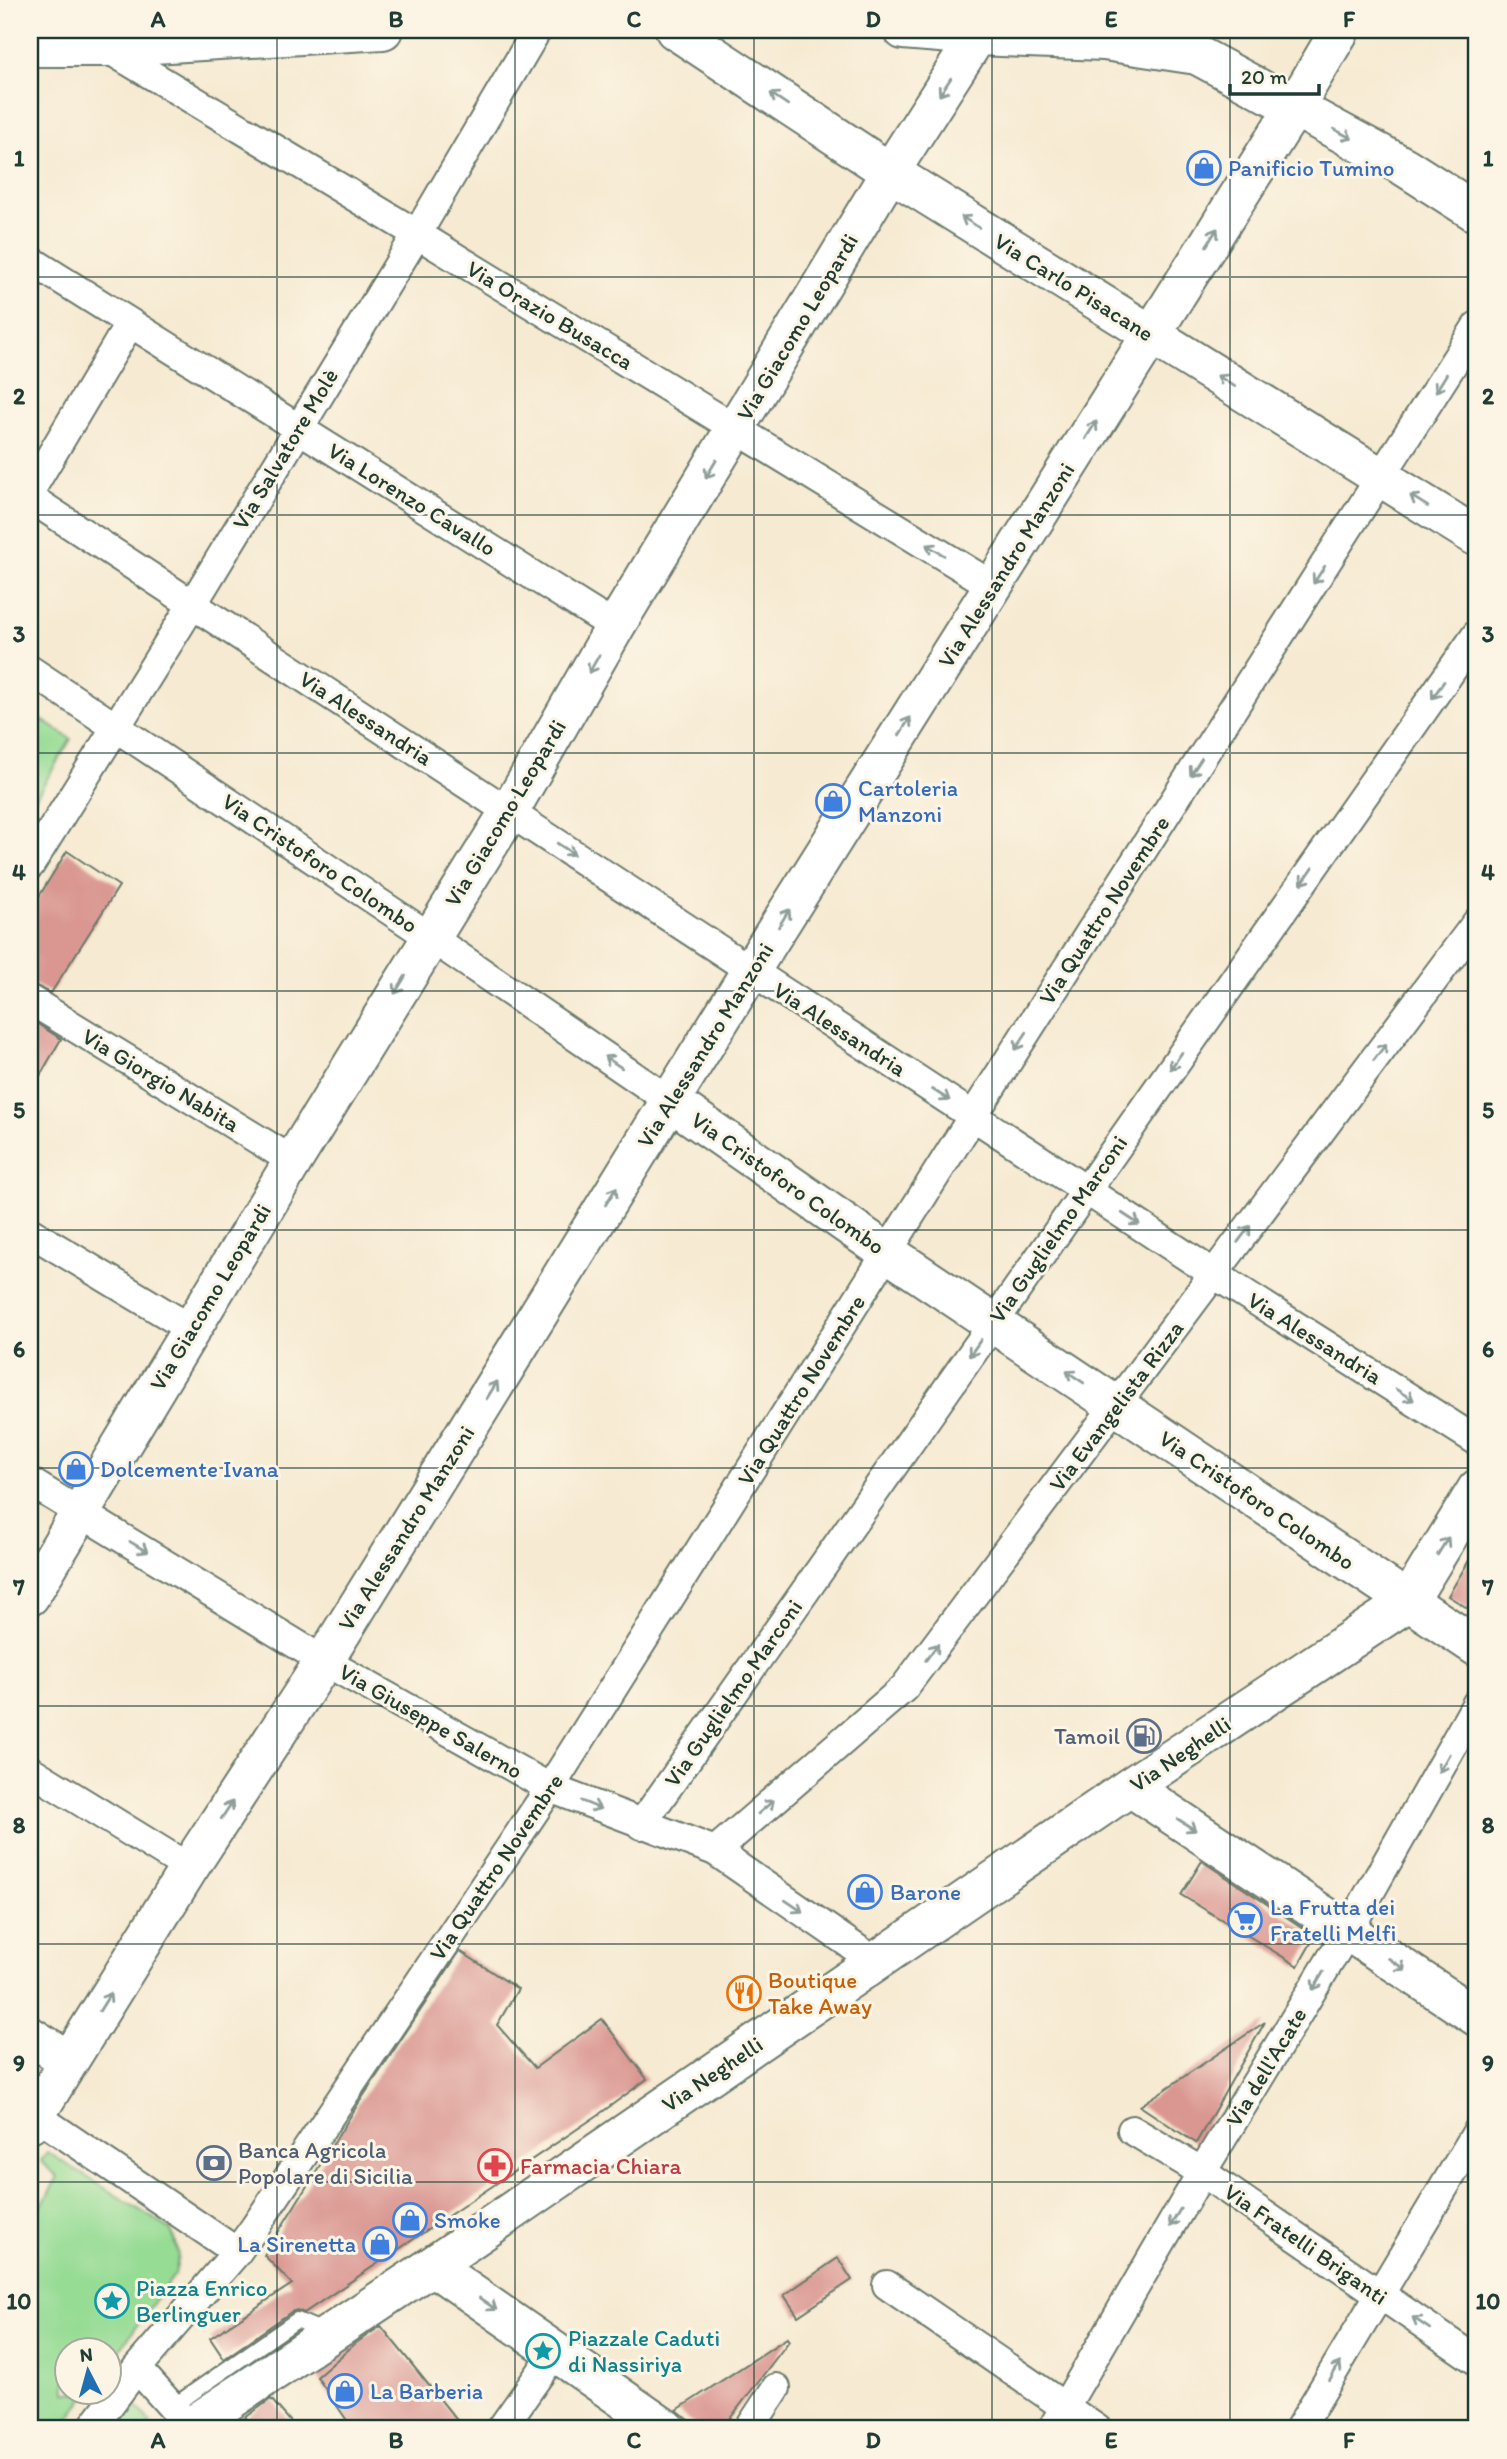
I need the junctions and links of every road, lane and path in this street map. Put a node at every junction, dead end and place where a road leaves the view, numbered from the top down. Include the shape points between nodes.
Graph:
1 (383, 30) edge
2 (537, 30) edge
3 (675, 30) edge
4 (903, 30) edge
5 (1156, 30) edge
6 (1340, 30) edge
7 (979, 33) edge
8 (50, 41) edge
9 (105, 47) junction
10 (1197, 55) junction
11 (1294, 108) junction
12 (890, 172) junction
13 (1477, 213) edge
14 (417, 234) junction
15 (30, 260) edge
16 (130, 323) junction
17 (1477, 326) edge
18 (1151, 334) junction
19 (298, 427) junction
20 (735, 429) junction
21 (1381, 478) junction
22 (30, 491) edge
23 (30, 498) edge
24 (1477, 537) edge
25 (993, 586) junction
26 (192, 604) junction
27 (615, 627) junction
28 (1477, 634) edge
29 (30, 670) edge
30 (117, 727) junction
31 (509, 812) junction
32 (30, 865) edge
33 (1477, 922) edge
34 (430, 937) junction
35 (751, 970) junction
36 (30, 1000) edge
37 (670, 1101) junction
38 (973, 1116) junction
39 (293, 1161) junction
40 (1085, 1189) junction
41 (30, 1232) edge
42 (888, 1253) junction
43 (1214, 1274) junction
44 (993, 1322) junction
45 (191, 1329) junction
46 (1117, 1406) junction
47 (1477, 1441) edge
48 (30, 1482) edge
49 (1477, 1489) edge
50 (80, 1511) junction
51 (30, 1596) edge
52 (1408, 1602) junction
53 (1477, 1647) edge
54 (324, 1661) junction
55 (1477, 1703) edge
56 (30, 1770) edge
57 (1130, 1787) junction
58 (550, 1788) junction
59 (641, 1825) junction
60 (715, 1851) junction
61 (190, 1868) junction
62 (1348, 1931) junction
63 (876, 1962) junction
64 (1477, 2017) edge
65 (30, 2036) edge
66 (68, 2060) junction
67 (32, 2120) edge
68 (1132, 2130) dead end
69 (1477, 2132) edge
70 (1202, 2172) junction
71 (237, 2252) junction
72 (432, 2266) junction
73 (887, 2286) dead end
74 (1381, 2295) junction
75 (556, 2351) junction
76 (1477, 2361) edge
77 (137, 2368) junction
78 (776, 2388) dead end
79 (1059, 2418) edge
80 (183, 2423) edge
81 (660, 2425) edge
82 (503, 2427) edge
83 (91, 2429) edge
84 (749, 2429) edge
85 (1097, 2429) edge
86 (1299, 2429) edge

1 - 9 street
2 - 14 street, Via Salvatore Molè
12 -> 3 street, Via Carlo Pisacane
4 - 7 street
5 - 10 street
6 - 11 street, Via Alessandro Manzoni
7 - 10 street via 1104,41
7 -> 12 street, Via Giacomo Leopardi
8 - 9 street
9 - 14 street, Via Orazio Busacca
10 - 11 street
11 -> 13 street via 1405,167
18 -> 11 street, Via Alessandro Manzoni
18 -> 12 street, Via Carlo Pisacane
12 - 20 street, Via Giacomo Leopardi
14 - 19 street, Via Salvatore Molè
14 - 20 street, Via Orazio Busacca
15 - 16 street, Via Lorenzo Cavallo
16 - 19 street, Via Lorenzo Cavallo
16 - 22 street
17 -> 21 street, Via Quattro Novembre
21 -> 18 street, Via Carlo Pisacane
25 -> 18 street, Via Alessandro Manzoni
19 - 26 street, Via Salvatore Molè
19 - 27 street, Via Lorenzo Cavallo
25 -> 20 street, Via Orazio Busacca
20 -> 27 street, Via Giacomo Leopardi
24 -> 21 street, Via Carlo Pisacane
21 -> 38 street, Via Quattro Novembre
23 - 26 street, Via Alessandria
35 -> 25 street, Via Alessandro Manzoni
26 - 30 street, Via Salvatore Molè
26 - 31 street, Via Alessandria
27 -> 31 street, Via Giacomo Leopardi
28 -> 40 street, Via Guglielmo Marconi
29 - 30 street, Via Cristoforo Colombo
30 - 32 street, Via Salvatore Molè
30 - 34 street, Via Cristoforo Colombo
31 - 34 street, Via Giacomo Leopardi
31 -> 35 street, Via Alessandria
43 -> 33 street, Via Evangelista Rizza
37 -> 34 street, Via Cristoforo Colombo
34 -> 39 street, Via Giacomo Leopardi
35 - 37 street, Via Alessandro Manzoni
35 -> 38 street, Via Alessandria
36 - 39 street, Via Giorgio Nabita
37 - 42 street, Via Cristoforo Colombo
54 -> 37 street, Via Alessandro Manzoni
38 - 40 street, Via Alessandria
38 - 42 street, Via Quattro Novembre
39 - 45 street, Via Giacomo Leopardi
40 -> 43 street, Via Alessandria
40 - 44 street, Via Guglielmo Marconi
41 - 45 street
42 - 44 street, Via Cristoforo Colombo
42 - 58 street, Via Quattro Novembre
43 - 46 street, Via Evangelista Rizza
43 -> 47 street, Via Alessandria
46 -> 44 street, Via Cristoforo Colombo
44 -> 59 street, Via Guglielmo Marconi
45 - 50 street, Via Giacomo Leopardi
46 - 52 street, Via Cristoforo Colombo
60 -> 46 street, Via Evangelista Rizza via 904,1688
48 - 50 street, Via Giuseppe Salerno
52 -> 49 street
50 - 51 street, Via Giacomo Leopardi
50 -> 54 street, Via Giuseppe Salerno
52 - 53 street, Via Cristoforo Colombo
52 - 57 street, Via Neghelli
54 - 58 street, Via Giuseppe Salerno
61 -> 54 street, Via Alessandro Manzoni
55 -> 62 street, Via dell'Acate
56 - 61 street
57 -> 62 street
57 - 63 street, Via Neghelli
58 -> 59 street, Via Giuseppe Salerno
58 - 71 street, Via Quattro Novembre
59 - 60 street, Via Giuseppe Salerno
60 -> 63 street, Via Giuseppe Salerno
66 -> 61 street, Via Alessandro Manzoni
62 -> 64 street
62 -> 70 street, Via dell'Acate
63 - 72 street, Via Neghelli
65 - 66 street
66 - 67 street, Via Alessandro Manzoni
67 - 71 street
68 - 70 street, Via Fratelli Briganti
69 - 74 street
70 - 74 street, Via Fratelli Briganti
70 -> 79 street, Via dell'Acate
71 - 77 street, Via Quattro Novembre
72 -> 75 street
72 - 80 street, Via Neghelli
73 - 79 street
76 -> 74 street, Via Fratelli Briganti
86 -> 74 street
75 - 81 street
75 - 82 street
77 - 80 street
77 - 83 street, Via Quattro Novembre
78 - 84 street
79 - 85 street

